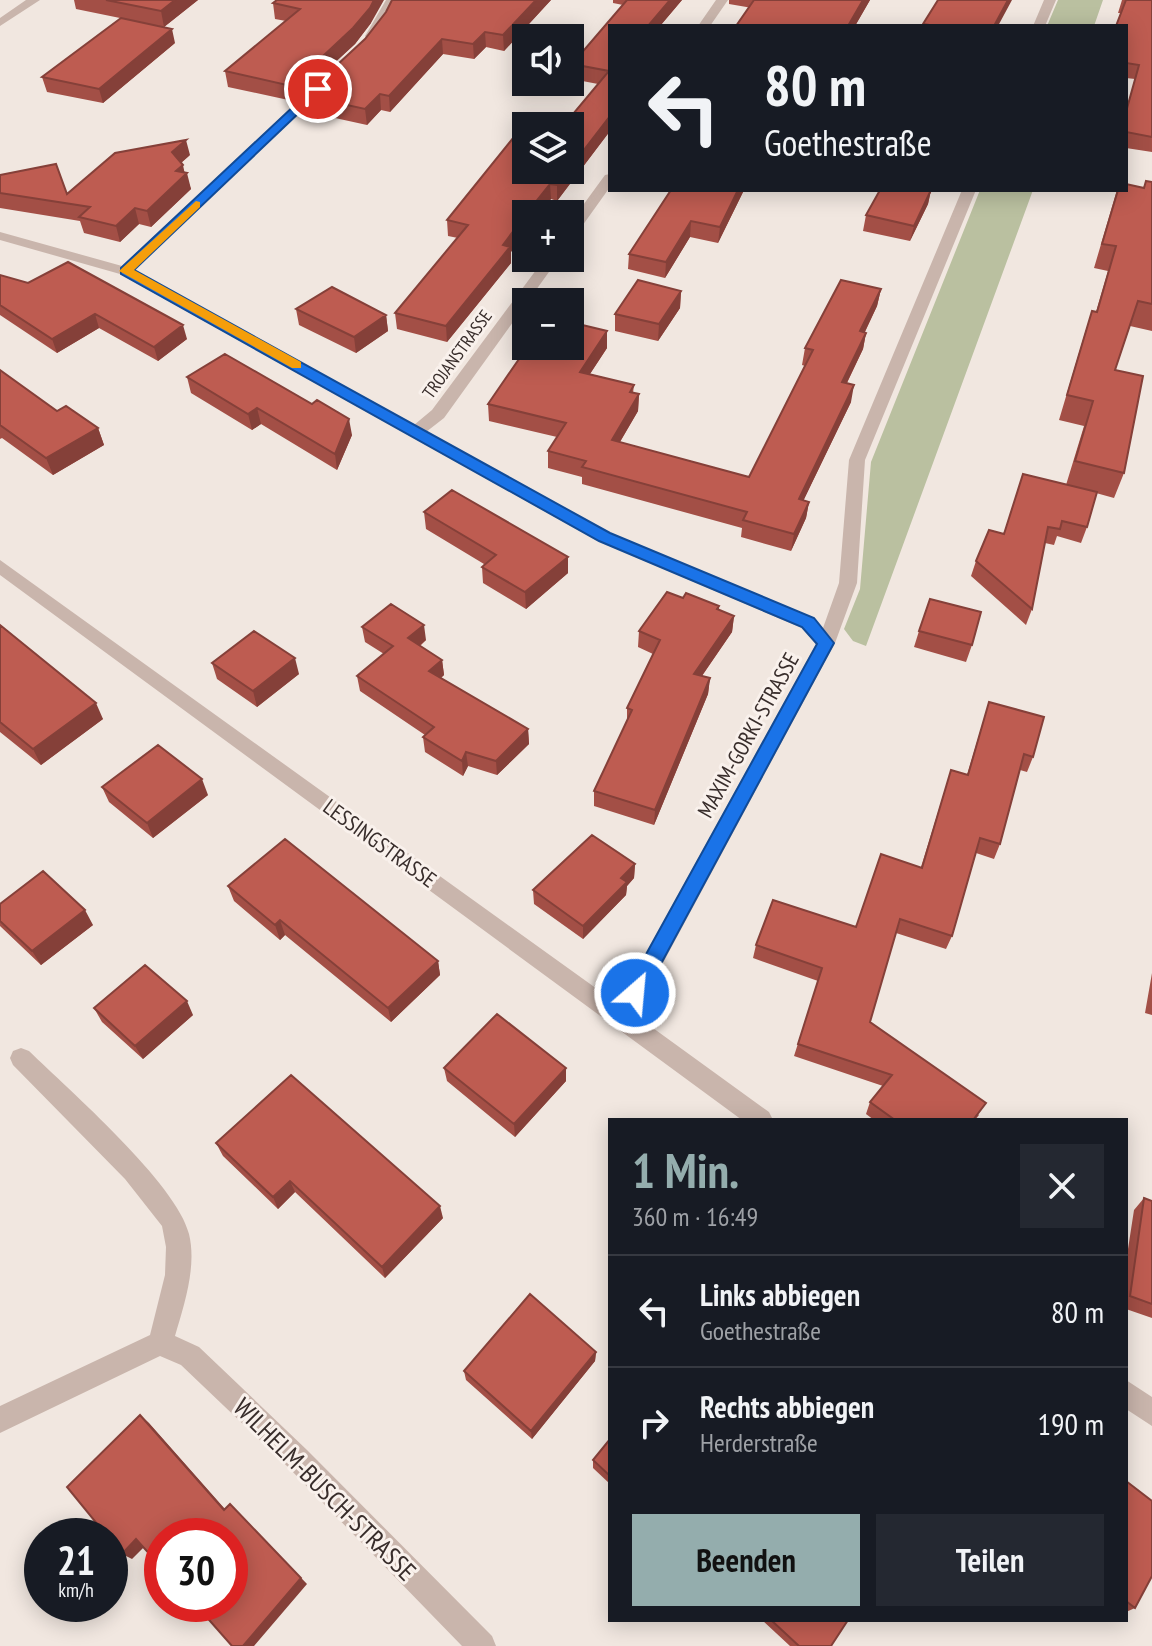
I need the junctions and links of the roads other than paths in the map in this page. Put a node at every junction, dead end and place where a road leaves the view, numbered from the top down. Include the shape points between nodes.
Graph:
1 (34, 0) edge
2 (392, 0) edge
3 (722, 0) edge
4 (1050, 0) edge
5 (0, 23) edge
6 (705, 24) edge
7 (1040, 24) edge
8 (361, 49) edge
9 (338, 70) edge
10 (608, 181) edge
11 (968, 192) edge
12 (584, 214) edge
13 (0, 236) edge
14 (125, 271) junction
15 (542, 272) edge
16 (417, 431) junction
17 (0, 566) edge
18 (826, 643) junction
19 (622, 1018) junction
20 (21, 1058) dead end
21 (758, 1118) edge
22 (160, 1343) junction
23 (1128, 1395) edge
24 (1152, 1413) edge
25 (0, 1420) edge
26 (482, 1646) edge

1 - 5 street
2 - 8 street
3 - 6 street
4 - 7 street
9 - 14 street
10 - 12 street
11 - 18 street, MAXIM-GORKI-STRASSE via 857,460 848,583
13 - 14 street
14 - 16 street
15 - 16 street, TROJANSTRASSE via 438,414
16 - 18 street via 604,537 808,623
17 - 19 street, LESSINGSTRASSE
18 - 19 street, MAXIM-GORKI-STRASSE
19 - 21 street, LESSINGSTRASSE
20 - 22 street via 140,1179 177,1230 175,1292
22 - 25 street
22 - 26 street, WILHELM-BUSCH-STRASSE via 190,1356
23 - 24 street

